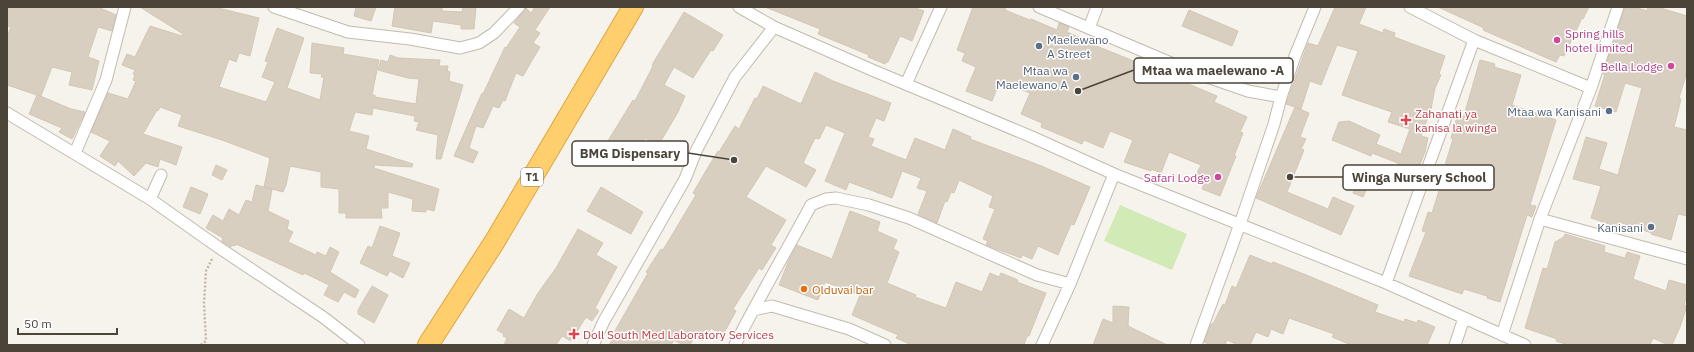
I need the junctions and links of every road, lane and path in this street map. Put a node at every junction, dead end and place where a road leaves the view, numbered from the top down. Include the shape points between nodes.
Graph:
1 (125, 7) edge
2 (274, 7) edge
3 (519, 7) edge
4 (633, 7) edge
5 (739, 7) edge
6 (941, 7) edge
7 (1039, 7) edge
8 (1096, 7) edge
9 (1316, 7) edge
10 (1410, 7) edge
11 (1618, 7) edge
12 (774, 27) junction
13 (1089, 28) junction
14 (1474, 40) junction
15 (906, 84) junction
16 (1591, 88) junction
17 (1281, 97) junction
18 (7, 113) edge
19 (75, 153) junction
20 (1114, 174) junction
21 (161, 175) dead end
22 (150, 199) junction
23 (1540, 219) junction
24 (1240, 224) junction
25 (218, 247) junction
26 (1687, 259) edge
27 (1386, 283) junction
28 (1070, 284) junction
29 (753, 310) junction
30 (1464, 318) junction
31 (1502, 335) junction
32 (201, 345) edge
33 (359, 345) edge
34 (428, 345) edge
35 (593, 345) edge
36 (735, 345) edge
37 (886, 345) edge
38 (1042, 345) edge
39 (1196, 345) edge
40 (1455, 345) edge
41 (1525, 345) edge

1 - 19 street via 106,80
2 - 3 street via 348,32 460,48 479,43 494,33
4 - 34 highway, T1 via 495,241
5 - 12 street
6 - 15 street
7 - 13 street
8 - 13 street
9 - 17 street
10 - 14 street
11 - 16 street
12 - 15 street
12 - 35 street via 735,77 696,151 685,179 604,321
13 - 17 street via 1190,72 1248,91
14 - 16 street
14 - 27 street
15 - 20 street
16 - 23 street
17 - 24 street
18 - 19 street
19 - 22 street
20 - 24 street
20 - 28 street
21 - 22 street
22 - 25 street
23 - 26 street
23 - 31 street
24 - 27 street
24 - 39 street
25 - 32 path via 206,271 206,341
25 - 33 street
27 - 30 street
28 - 29 street via 1037,274 909,218 836,198 811,205
28 - 38 street
29 - 36 street
29 - 37 street via 772,306 849,329
30 - 31 street
30 - 40 street
31 - 41 street

